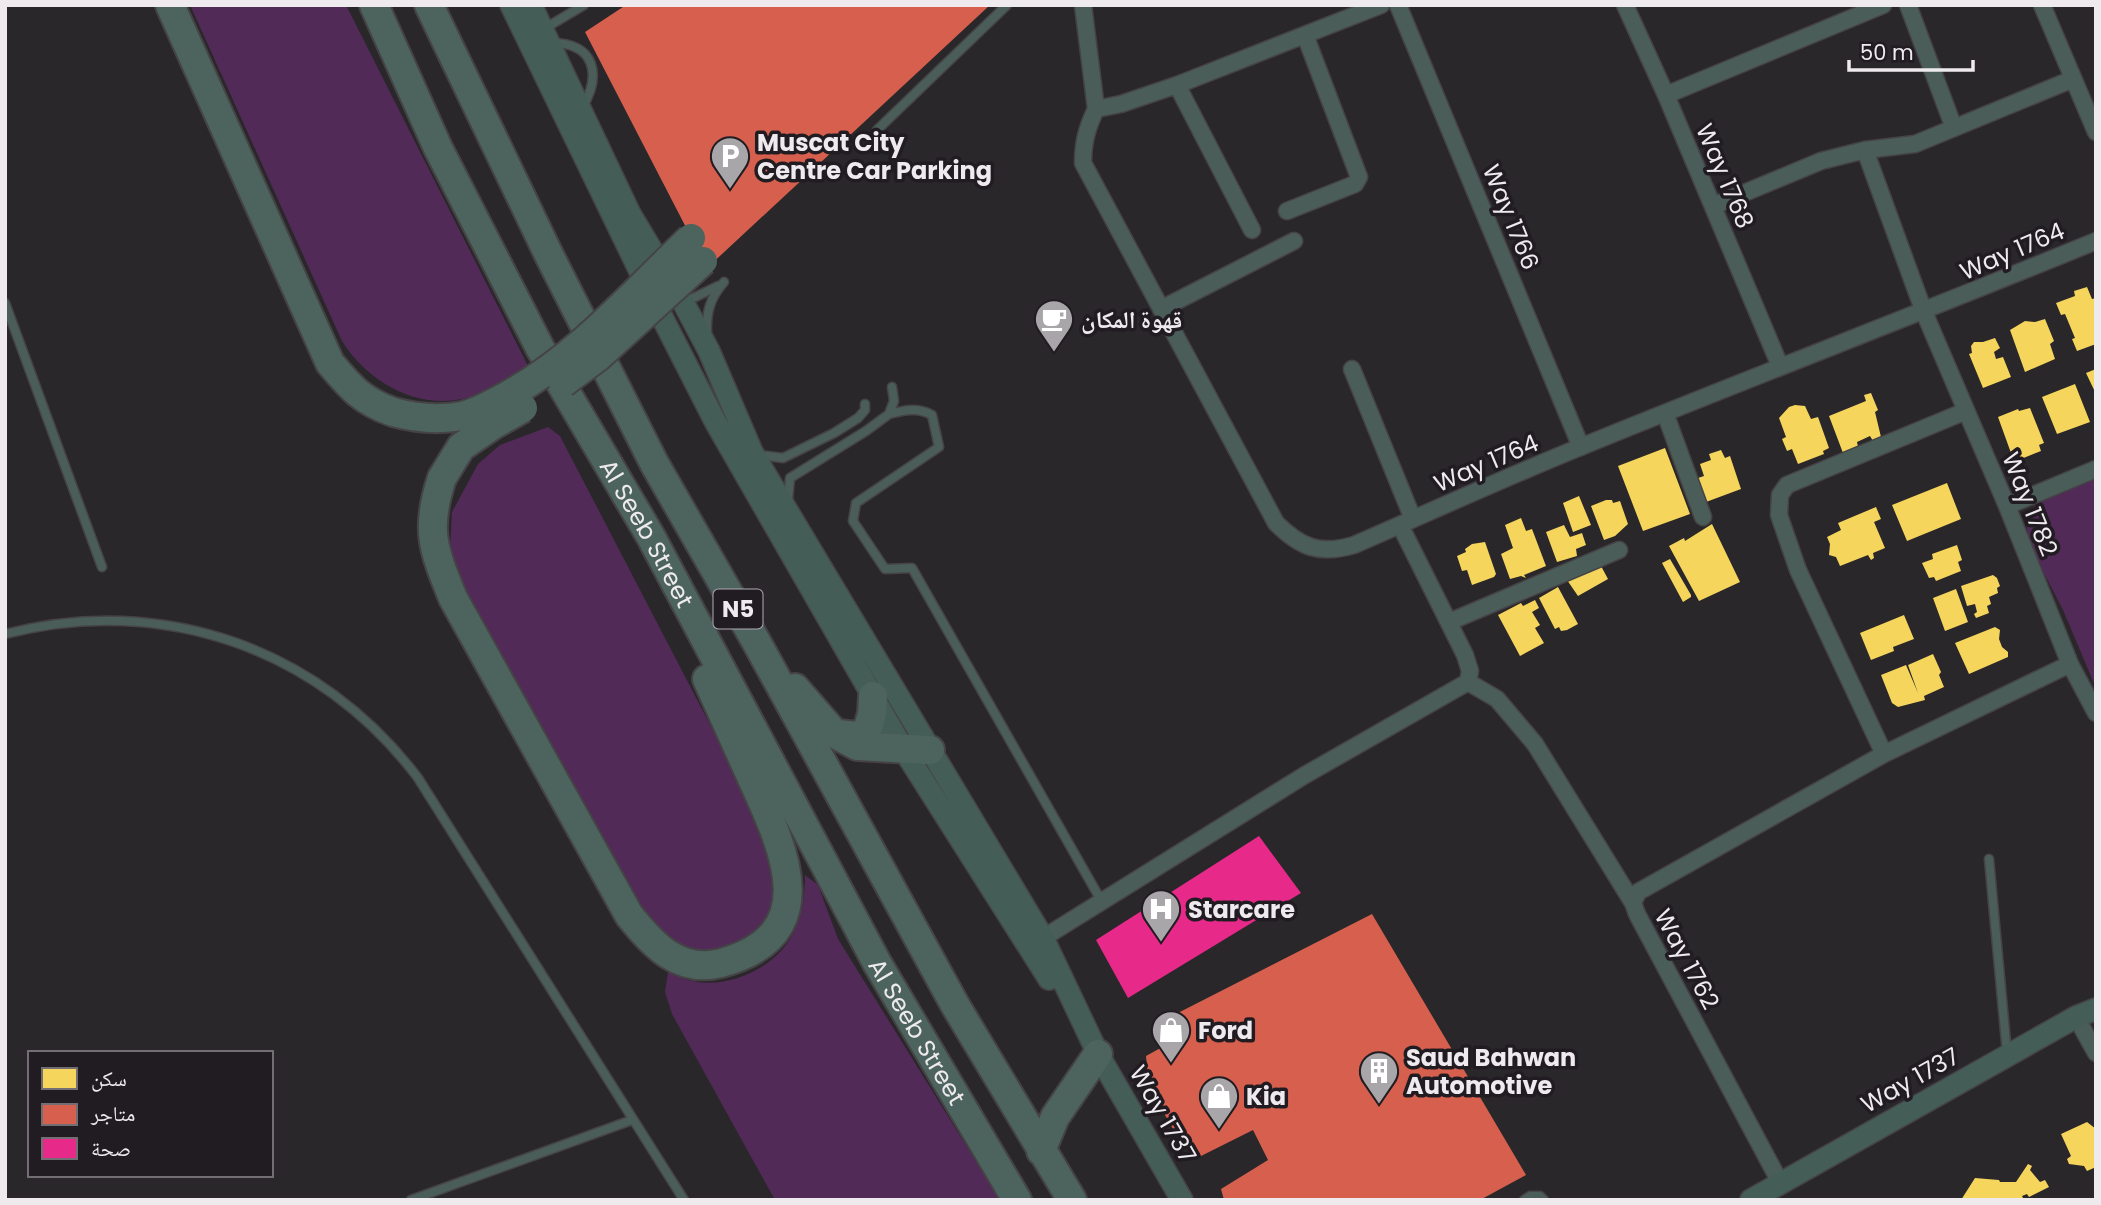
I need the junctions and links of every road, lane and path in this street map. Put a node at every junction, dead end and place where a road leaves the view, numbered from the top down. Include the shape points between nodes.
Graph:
1 (170, 5) edge
2 (354, 5) edge
3 (374, 5) edge
4 (429, 5) edge
5 (512, 5) edge
6 (531, 5) edge
7 (584, 5) edge
8 (1007, 5) edge
9 (1083, 5) edge
10 (1381, 5) edge
11 (1398, 5) edge
12 (1625, 5) edge
13 (1883, 5) edge
14 (1908, 5) edge
15 (2042, 5) edge
16 (1858, 10) edge
17 (1306, 35) junction
18 (541, 39) junction
19 (2073, 79) junction
20 (1177, 85) junction
21 (1666, 95) junction
22 (1097, 109) junction
23 (580, 110) junction
24 (1954, 128) junction
25 (2096, 132) edge
26 (881, 146) dead end
27 (438, 148) junction
28 (1865, 150) junction
29 (1713, 206) junction
30 (1287, 211) dead end
31 (1252, 230) dead end
32 (1294, 241) dead end
33 (2096, 241) edge
34 (683, 302) junction
35 (5, 303) edge
36 (1161, 309) junction
37 (1924, 312) junction
38 (660, 313) junction
39 (709, 351) junction
40 (1780, 366) junction
41 (1352, 369) dead end
42 (892, 387) dead end
43 (865, 404) dead end
44 (1966, 411) junction
45 (1665, 413) junction
46 (889, 414) junction
47 (1581, 447) junction
48 (752, 452) junction
49 (2096, 469) edge
50 (2007, 506) junction
51 (1703, 517) dead end
52 (1407, 522) junction
53 (795, 527) junction
54 (651, 537) junction
55 (1619, 550) dead end
56 (102, 567) dead end
57 (1449, 622) junction
58 (5, 634) edge
59 (757, 643) junction
60 (2070, 664) junction
61 (1468, 682) junction
62 (873, 696) junction
63 (2096, 713) edge
64 (835, 734) junction
65 (902, 747) junction
66 (930, 750) junction
67 (1884, 754) junction
68 (1989, 859) dead end
69 (1102, 902) junction
70 (1633, 903) junction
71 (1043, 938) junction
72 (2086, 1013) edge
73 (1098, 1054) junction
74 (2096, 1054) edge
75 (2007, 1056) junction
76 (632, 1120) junction
77 (1041, 1151) junction
78 (1781, 1184) junction
79 (411, 1200) edge
80 (684, 1200) edge
81 (1017, 1200) edge
82 (1072, 1200) edge
83 (1182, 1200) edge
84 (1524, 1200) edge
85 (1544, 1200) edge
86 (1751, 1200) edge

1 - 54 highway, bridge via 330,363 353,391 372,404 414,418 462,416 483,408 557,365 697,249 598,357 461,447 442,478 433,507 432,534 453,597 622,903 651,943 666,955 712,965 739,958 772,935 788,893 788,868 775,828 655,565
2 - 27 highway via 383,63
3 - 27 highway, Al Seeb Street / N5
4 - 59 highway, Al Seeb Street / N5 via 654,463
5 - 18 street
6 - 18 street
7 - 18 lane
8 - 26 lane via 874,134
9 - 22 street
10 - 17 street
11 - 47 street, Way 1766
12 - 21 street, Way 1768
13 - 16 street
14 - 24 street
15 - 19 street
16 - 21 street
17 - 20 street
17 - 30 street via 1359,177 1355,184
18 - 23 street
18 - 23 lane via 568,43 581,50 590,63 595,79
18 - 38 street
19 - 24 street
19 - 25 street
20 - 22 street
20 - 31 street
21 - 29 street, Way 1768
22 - 36 street, Way 1764 via 1083,141 1083,163
23 - 34 street via 630,214
24 - 28 street via 1915,144
27 - 54 highway, Al Seeb Street / N5 via 540,348
28 - 29 street via 1821,161
28 - 37 street, Way 1782
29 - 40 street, Way 1768
32 - 36 street
33 - 37 street, Way 1764
34 - 38 lane
34 - 39 street
34 - 39 lane via 722,283 709,303 706,318
35 - 56 lane
36 - 52 street, Way 1764 via 1276,523 1291,538 1321,550 1339,549
37 - 40 street, Way 1764
37 - 44 street, Way 1782
38 - 62 street via 716,423
39 - 48 street
40 - 45 street, Way 1764
41 - 52 street
42 - 46 lane via 894,401
43 - 48 lane via 858,418 783,458
44 - 50 street, Way 1782
44 - 67 street via 1787,485 1780,495 1779,515 1798,570
45 - 47 street, Way 1764
45 - 51 street
46 - 53 lane via 790,478 787,495
46 - 69 lane via 923,410 932,415 939,447 856,503 853,520 885,569 912,568
47 - 52 street, Way 1764
48 - 53 street
49 - 50 street
50 - 60 street, Way 1782
52 - 57 street
53 - 66 street
54 - 81 highway, Al Seeb Street / N5 via 877,963
55 - 57 street
57 - 61 street via 1470,671
58 - 76 lane via 89,620 179,627 267,655 337,696 381,734 418,778
59 - 64 highway
59 - 77 highway, Al Seeb Street / N5 via 955,1005
60 - 63 street, Way 1782
60 - 67 street, Way 1762
61 - 69 street via 1305,775
61 - 70 street via 1497,699 1535,744
62 - 64 highway via 867,731 858,736
62 - 65 street
64 - 65 highway via 857,746
65 - 66 highway
65 - 73 street via 1079,1031
66 - 71 street
67 - 70 street, Way 1762 via 1638,892
68 - 75 lane
69 - 71 street
70 - 78 street, Way 1762
71 - 73 street
72 - 74 street
72 - 75 street, Way 1737
73 - 77 highway via 1055,1117
73 - 83 street, Way 1737
75 - 78 street, Way 1737
76 - 79 lane
76 - 80 lane
77 - 82 highway, Al Seeb Street / N5
78 - 86 street, Way 1737
84 - 85 lane via 1530,1196

